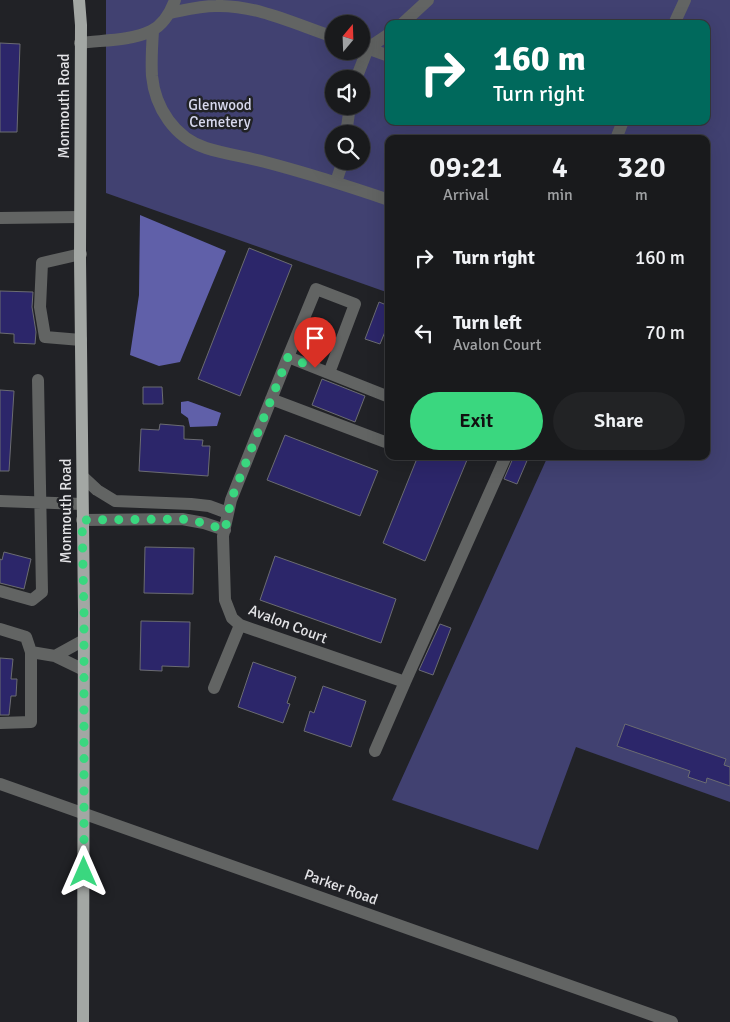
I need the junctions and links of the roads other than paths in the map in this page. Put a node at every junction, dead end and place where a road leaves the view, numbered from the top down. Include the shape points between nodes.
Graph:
1 (79, 0) edge
2 (175, 0) edge
3 (428, 0) edge
4 (685, 0) edge
5 (170, 13) junction
6 (406, 20) edge
7 (676, 20) edge
8 (153, 31) junction
9 (325, 34) edge
10 (385, 36) edge
11 (80, 43) junction
12 (370, 44) edge
13 (370, 49) edge
14 (385, 54) edge
15 (340, 170) edge
16 (336, 182) junction
17 (385, 199) edge
18 (0, 218) edge
19 (80, 218) junction
20 (80, 254) junction
21 (81, 340) junction
22 (288, 357) junction
23 (329, 373) junction
24 (38, 380) dead end
25 (385, 395) edge
26 (271, 399) junction
27 (385, 442) edge
28 (504, 460) edge
29 (83, 477) junction
30 (0, 501) edge
31 (41, 503) junction
32 (82, 504) junction
33 (228, 513) junction
34 (82, 520) junction
35 (225, 530) junction
36 (0, 591) edge
37 (240, 625) junction
38 (0, 630) edge
39 (84, 640) junction
40 (31, 652) junction
41 (55, 656) junction
42 (84, 670) junction
43 (405, 682) junction
44 (214, 688) dead end
45 (0, 723) edge
46 (375, 750) dead end
47 (0, 784) edge
48 (83, 813) junction
49 (84, 1022) edge
50 (672, 1022) edge

1 - 11 main road, Monmouth Road
2 - 5 street
3 - 6 street
4 - 7 street
5 - 8 street
5 - 9 street via 230,6 283,18
8 - 11 street via 133,37
8 - 16 street via 155,93 161,109 179,133 206,148
10 - 12 street
11 - 19 main road, Monmouth Road
13 - 14 street
15 - 16 street
16 - 17 street
18 - 19 street
19 - 20 main road, Monmouth Road
20 - 21 main road, Monmouth Road
20 - 21 street via 42,263 40,307 45,337
21 - 29 main road, Monmouth Road
22 - 23 street
22 - 23 street, Avalon Court via 316,288 356,304
22 - 26 street, Avalon Court
23 - 25 street
24 - 31 street
26 - 27 street
26 - 33 street, Avalon Court
28 - 43 street
29 - 32 main road, Monmouth Road
29 - 33 street via 115,501 191,504
30 - 31 street
31 - 32 street
31 - 36 street via 42,592 32,600
32 - 34 main road, Monmouth Road
33 - 35 street, Avalon Court
34 - 35 street via 182,519
34 - 39 main road, Monmouth Road
35 - 37 street, Avalon Court via 225,600 232,618
37 - 43 street, Avalon Court
37 - 44 street
38 - 40 street via 26,637
39 - 41 street
39 - 42 main road, Monmouth Road
40 - 41 street
40 - 45 street via 31,722
41 - 42 street
42 - 48 main road, Monmouth Road
43 - 46 street
47 - 48 street, Parker Road
48 - 49 main road, Monmouth Road
48 - 50 street, Parker Road

